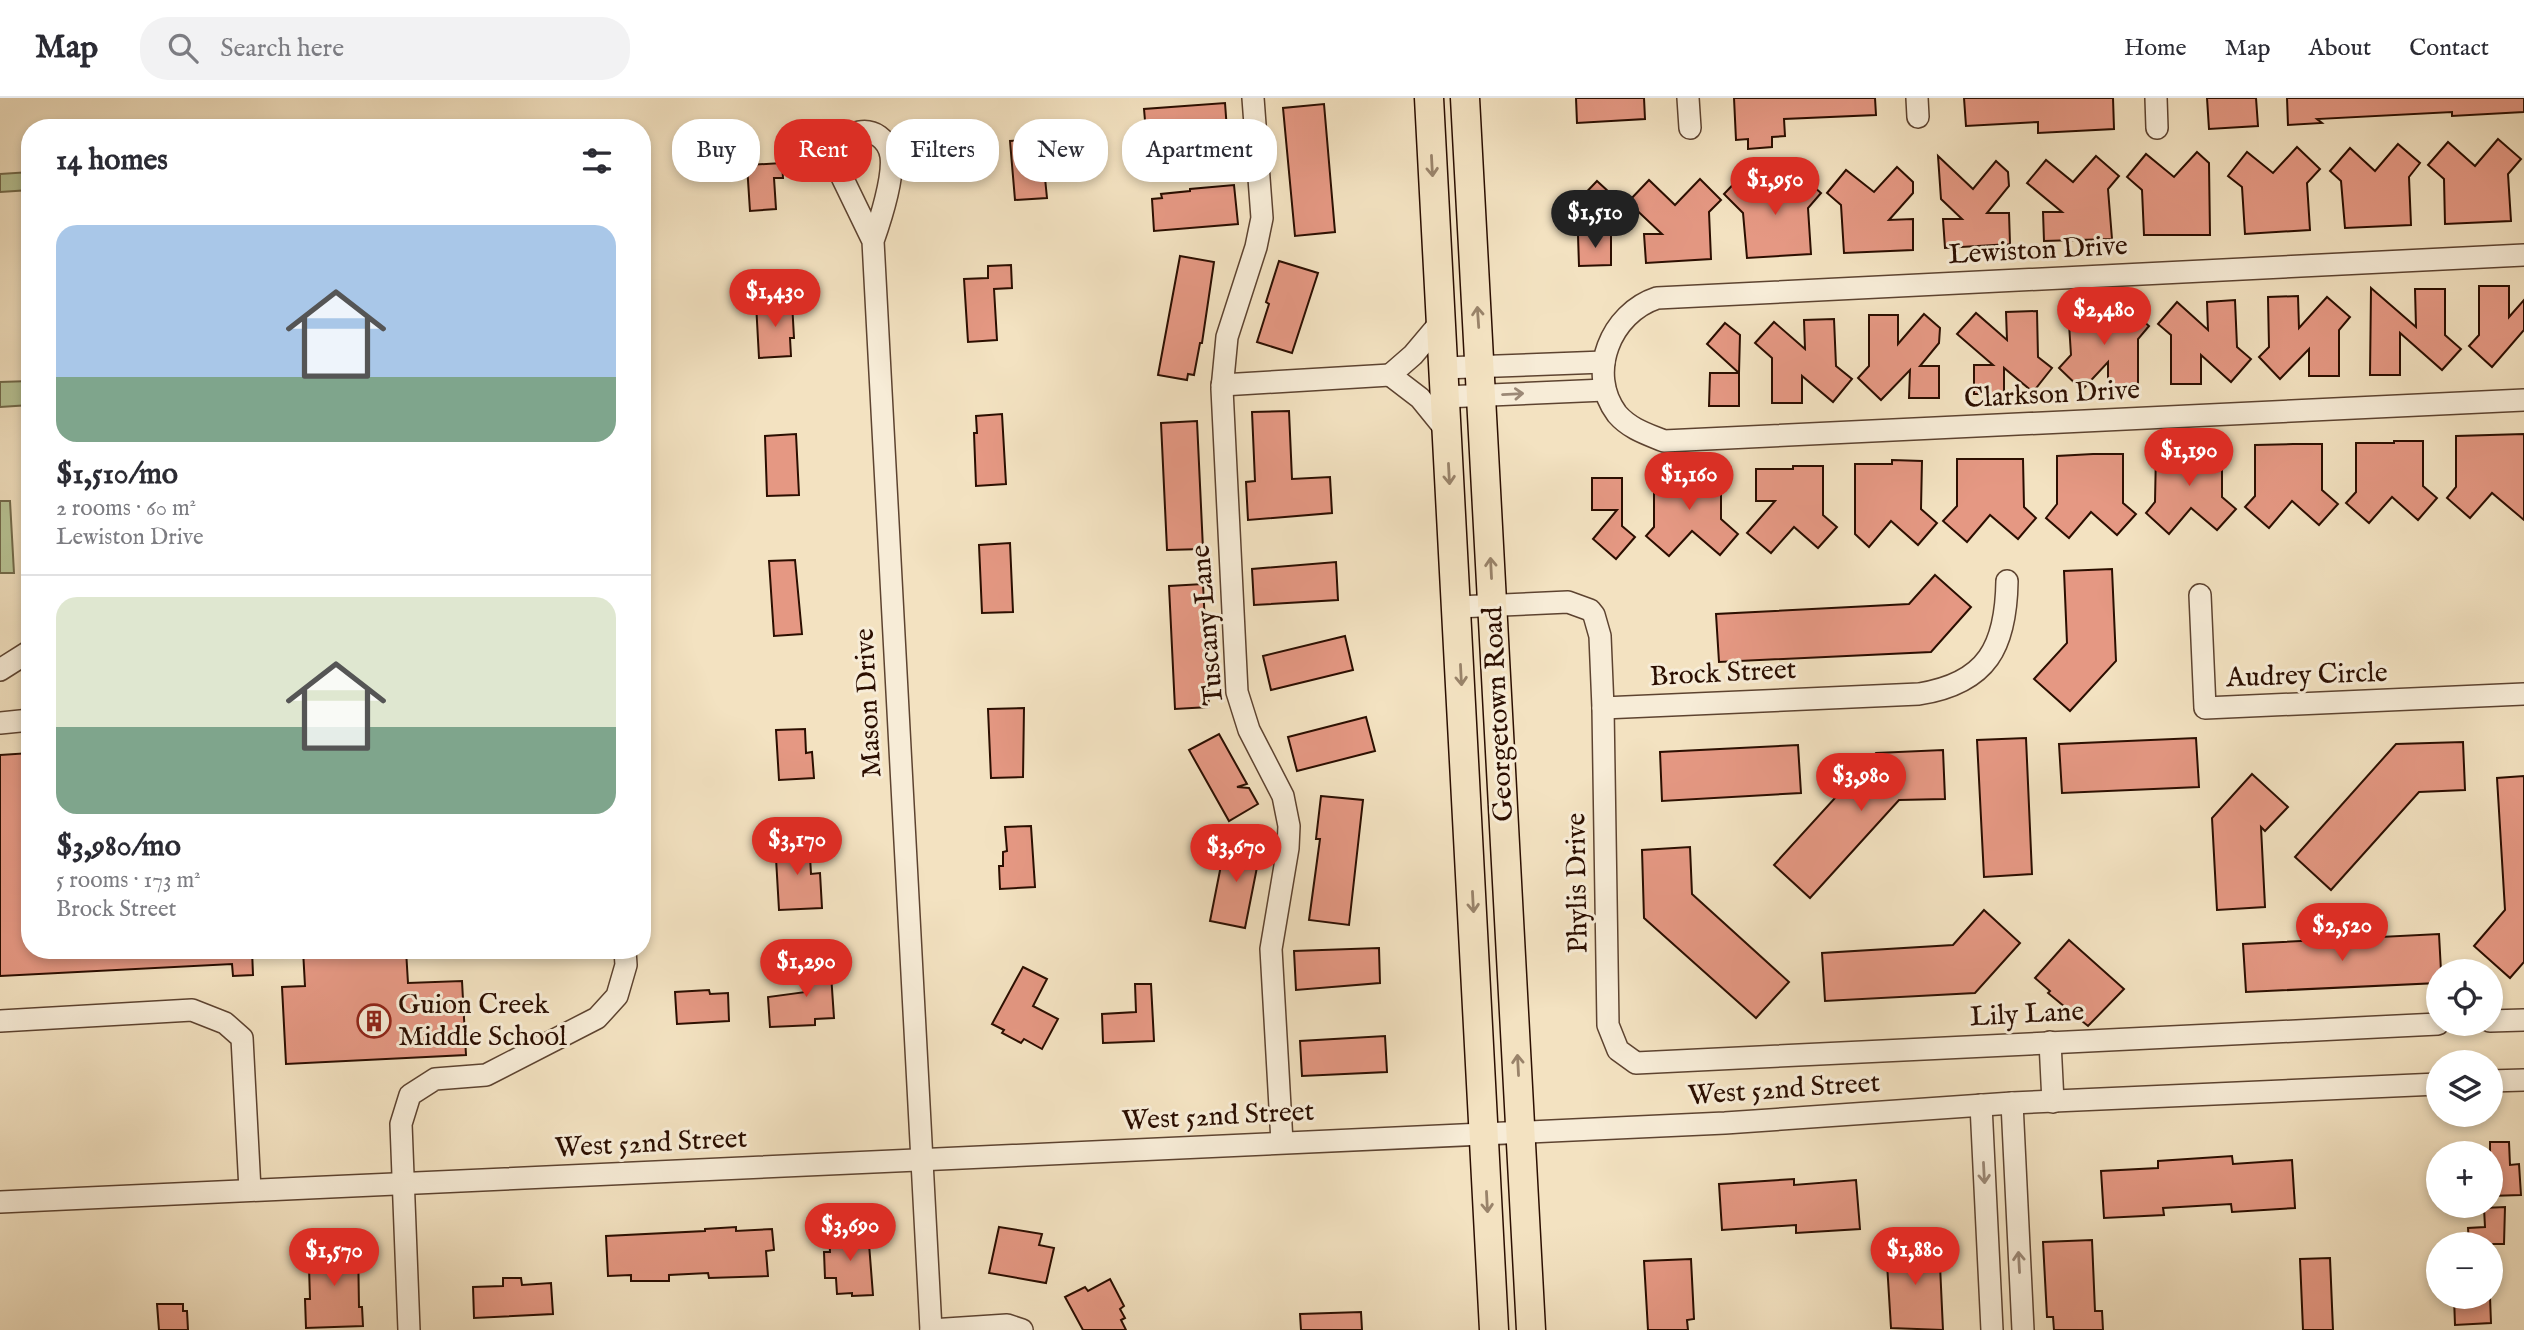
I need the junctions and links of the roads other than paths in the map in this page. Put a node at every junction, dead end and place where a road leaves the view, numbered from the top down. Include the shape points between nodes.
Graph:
1 (1253, 98) edge
2 (1429, 98) edge
3 (1465, 98) edge
4 (1688, 98) edge
5 (2156, 98) edge
6 (1690, 128) dead end
7 (2157, 128) dead end
8 (873, 241) dead end
9 (2524, 256) edge
10 (1440, 323) junction
11 (1481, 366) junction
12 (1443, 368) junction
13 (1390, 376) junction
14 (1604, 376) junction
15 (1222, 385) junction
16 (1482, 396) junction
17 (1444, 397) junction
18 (2524, 400) edge
19 (1446, 430) junction
20 (2007, 581) dead end
21 (2200, 595) dead end
22 (1493, 605) junction
23 (1457, 607) junction
24 (21, 656) edge
25 (0, 670) edge
26 (2524, 694) edge
27 (1603, 708) junction
28 (21, 721) edge
29 (0, 723) edge
30 (625, 959) edge
31 (2524, 1020) edge
32 (0, 1021) edge
33 (2503, 1021) edge
34 (2426, 1025) edge
35 (2050, 1041) junction
36 (1622, 1054) joint
37 (2524, 1080) edge
38 (2503, 1081) edge
39 (2426, 1085) edge
40 (2053, 1102) junction
41 (2012, 1104) junction
42 (1981, 1105) junction
43 (1484, 1133) junction
44 (1521, 1133) junction
45 (1282, 1143) junction
46 (922, 1159) junction
47 (403, 1183) junction
48 (250, 1190) junction
49 (0, 1202) edge
50 (409, 1330) edge
51 (930, 1330) edge
52 (1022, 1330) edge
53 (1494, 1330) edge
54 (1531, 1330) edge
55 (1992, 1330) edge
56 (2023, 1330) edge

1 - 15 street, Tuscany Lane via 1262,218 1227,337
2 -> 10 main road, Georgetown Road
11 -> 3 main road, Georgetown Road
4 - 6 street
5 - 7 street
8 - 46 street, Mason Drive
9 - 14 street, Lewiston Drive via 1657,298 1638,306 1611,339
10 - 12 main road, Georgetown Road
10 - 13 street
11 - 12 street
11 - 14 street
11 - 16 main road, Georgetown Road
12 - 17 main road, Georgetown Road
13 - 15 street
13 - 19 street via 1420,398
16 -> 14 street
14 - 18 street, Clarkson Drive via 1618,414 1639,432 1664,441
15 - 45 street, Tuscany Lane via 1237,692 1249,730 1283,796 1289,826 1271,949
16 - 17 street
22 -> 16 main road, Georgetown Road
17 - 19 main road, Georgetown Road
19 -> 23 main road, Georgetown Road
20 - 27 street, Brock Street via 2000,638 1978,670 1956,686 1919,694
21 - 26 street, Audrey Circle via 2205,708
22 - 23 street
22 - 27 street via 1568,602 1590,610 1600,636
44 -> 22 main road, Georgetown Road
23 -> 43 main road, Georgetown Road
24 - 25 street
27 - 36 street, Phylis Drive via 1608,1025
28 - 29 street
30 - 47 street via 617,996 597,1018 486,1075 435,1079 411,1095 401,1124
31 - 33 street
32 - 48 street via 192,1010 225,1023 242,1038
34 - 35 street, Lily Lane
35 - 36 street, Lily Lane via 1636,1063
35 - 40 street
37 - 38 street
39 - 40 street, West 52nd Street
40 - 41 street, West 52nd Street
41 - 42 street, West 52nd Street
56 -> 41 street
42 - 44 street, West 52nd Street
42 -> 55 street
43 - 44 street, West 52nd Street
43 - 45 street, West 52nd Street
43 -> 53 main road, Georgetown Road
44 - 54 main road, Georgetown Road
45 - 46 street, West 52nd Street
46 - 47 street, West 52nd Street
46 - 51 street, Mason Drive
47 - 48 street, West 52nd Street
47 - 50 street
48 - 49 street, West 52nd Street
51 - 52 street via 1007,1325

